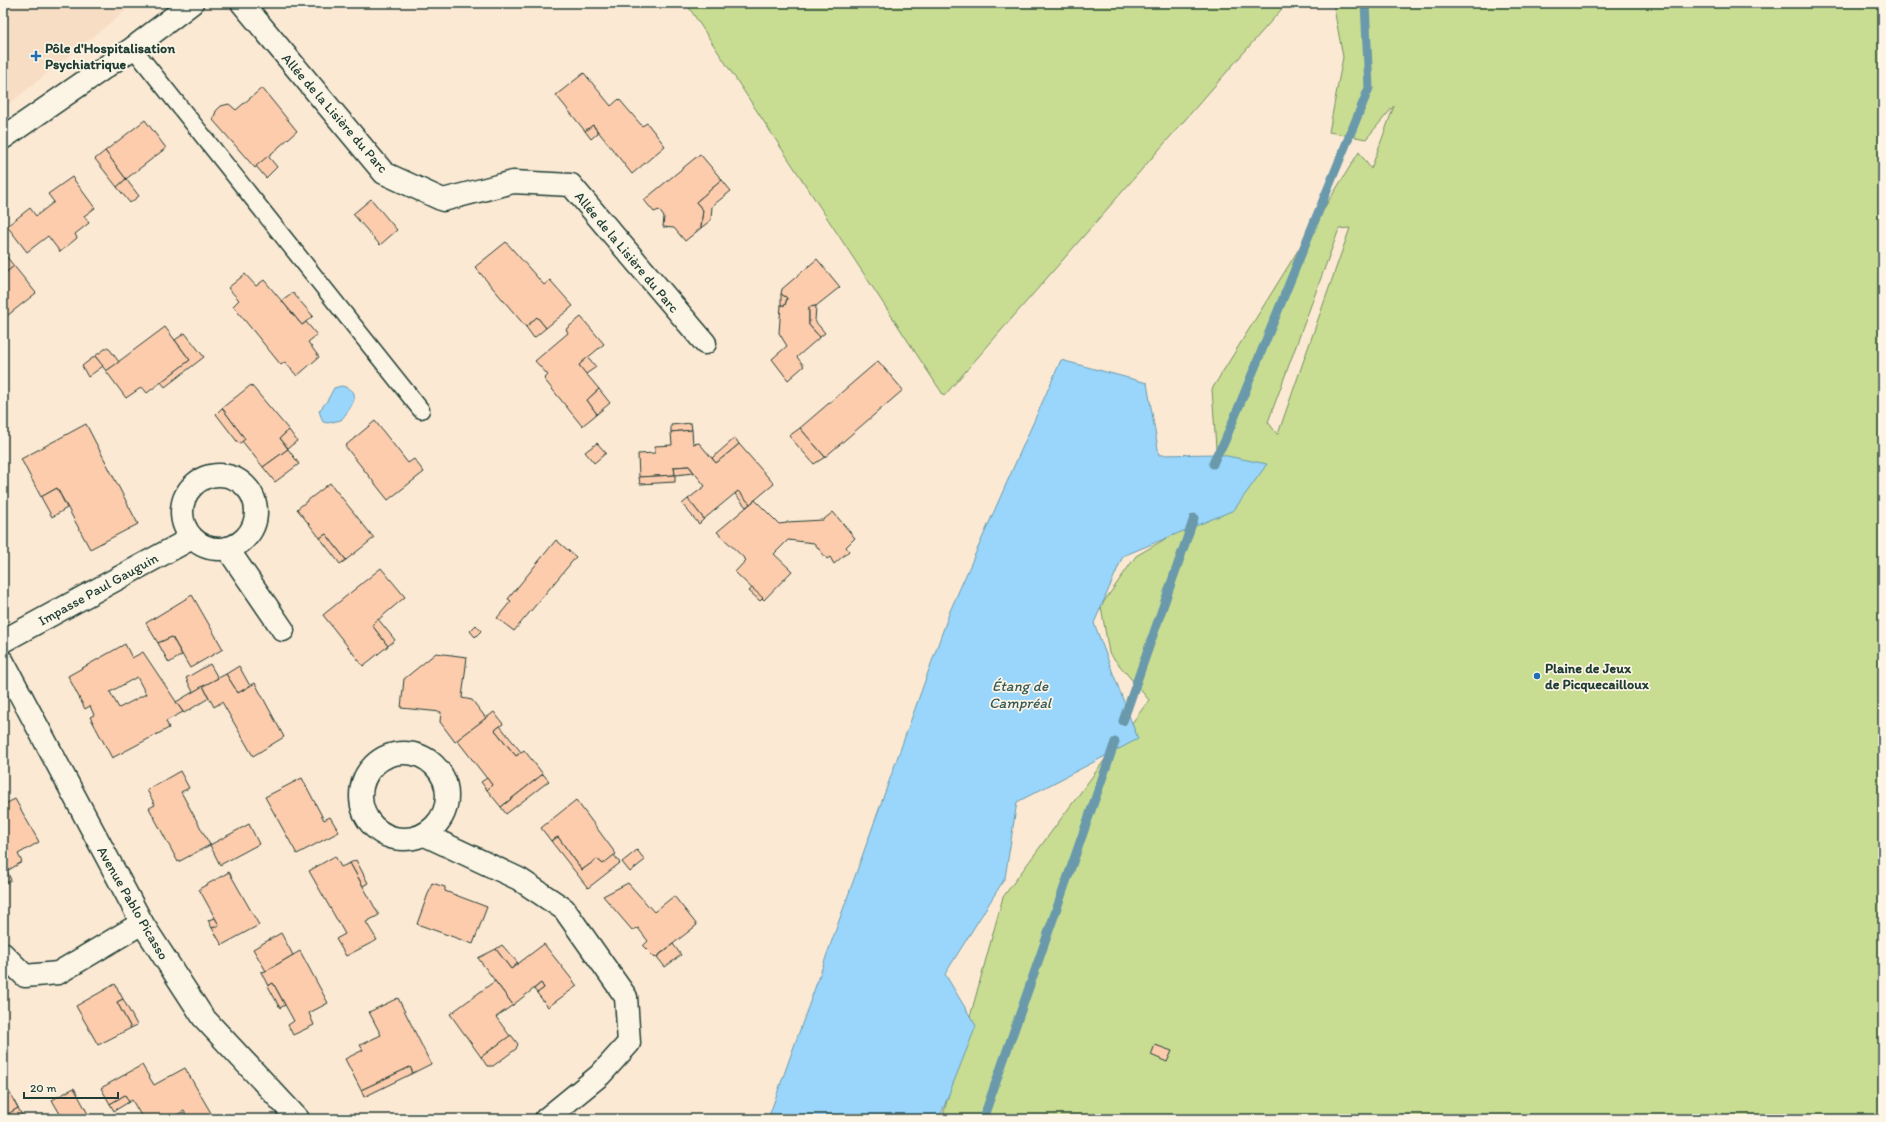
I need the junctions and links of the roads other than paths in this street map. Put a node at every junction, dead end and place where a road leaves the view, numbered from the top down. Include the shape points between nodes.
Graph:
1 (192, 3) edge
2 (242, 3) edge
3 (133, 48) junction
4 (3, 138) edge
5 (705, 343) dead end
6 (421, 410) dead end
7 (192, 538) junction
8 (227, 548) junction
9 (283, 630) dead end
10 (3, 641) edge
11 (3, 662) edge
12 (425, 835) dead end
13 (142, 923) junction
14 (3, 954) edge
15 (298, 1119) edge
16 (546, 1119) edge

1 - 3 street
2 - 5 street, Allée de la Lisière du Parc via 384,174 443,200 513,182 571,185
3 - 4 street
3 - 6 lane
7 - 8 street via 208,547
7 - 8 street via 183,516 183,504 188,493 206,478 230,477 241,482 249,491 255,502 256,514 254,526 248,536
7 - 10 street, Impasse Paul Gauguin
8 - 9 street
11 - 13 street, Avenue Pablo Picasso
12 - 16 street via 519,879 564,909 626,997 629,1043 600,1075
13 - 14 street via 58,973 25,976
13 - 15 street, Avenue Pablo Picasso via 203,1017

